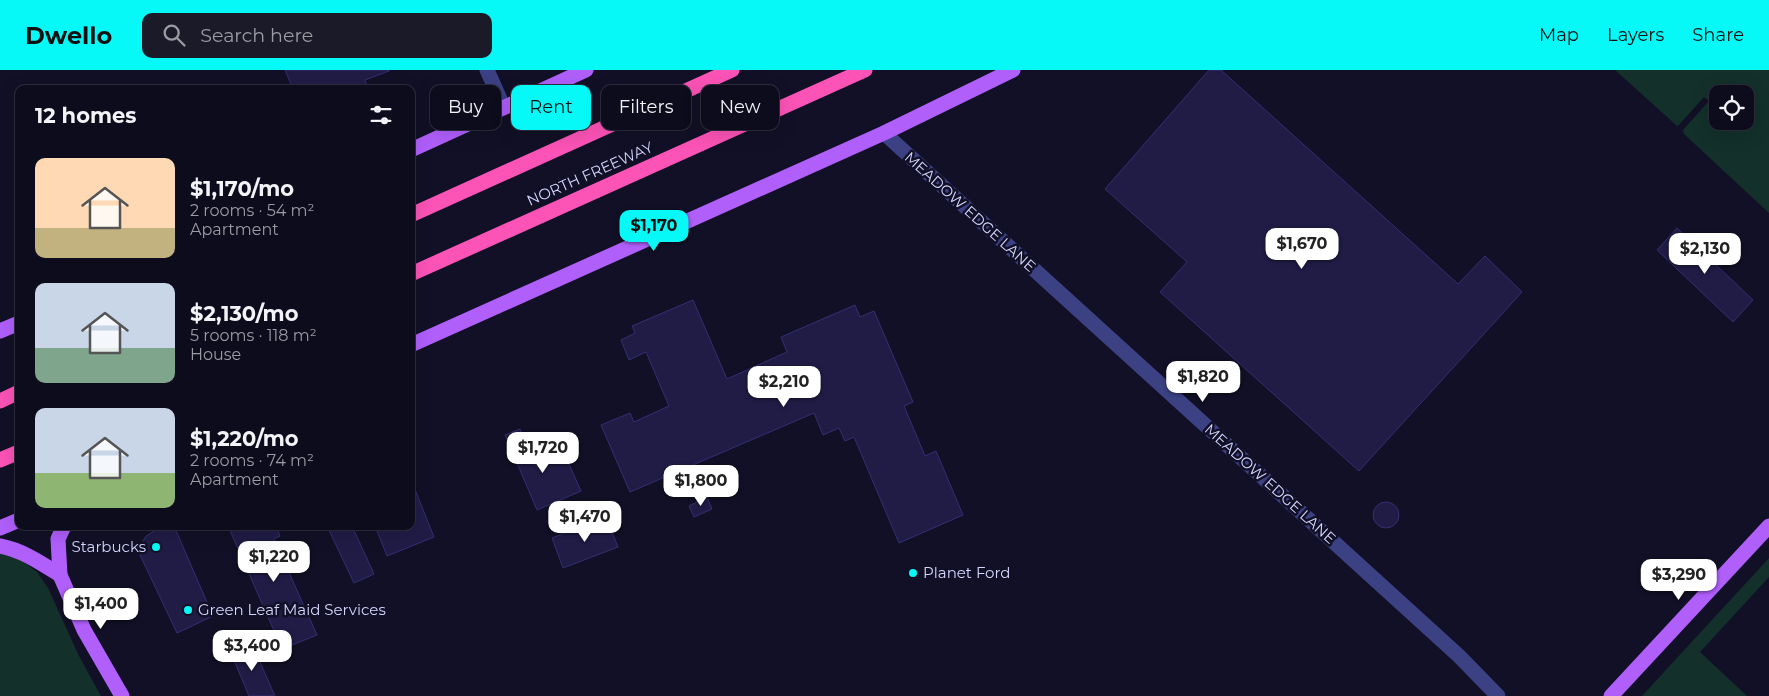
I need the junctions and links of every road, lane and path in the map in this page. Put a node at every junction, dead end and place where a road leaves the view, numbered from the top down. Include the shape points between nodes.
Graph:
1 (487, 70) edge
2 (586, 70) edge
3 (732, 70) edge
4 (865, 70) edge
5 (1013, 70) edge
6 (504, 108) junction
7 (884, 134) junction
8 (415, 148) edge
9 (415, 213) edge
10 (415, 272) edge
11 (15, 325) edge
12 (0, 331) edge
13 (415, 343) edge
14 (15, 394) edge
15 (0, 401) edge
16 (15, 454) edge
17 (0, 460) edge
18 (15, 522) edge
19 (1769, 526) edge
20 (0, 528) edge
21 (62, 530) edge
22 (0, 546) edge
23 (60, 575) junction
24 (122, 696) edge
25 (1498, 696) edge
26 (1611, 696) edge

1 - 6 street
2 - 6 main road
3 - 9 highway
4 - 10 highway, NORTH FREEWAY
5 - 7 main road
6 - 8 main road
7 - 13 main road
7 - 25 street, MEADOW EDGE LANE via 1459,656
11 - 12 main road
14 - 15 highway
16 - 17 highway
18 - 20 main road
19 - 26 main road
21 - 23 main road via 58,539
22 - 23 main road via 12,548
23 - 24 main road via 84,630

